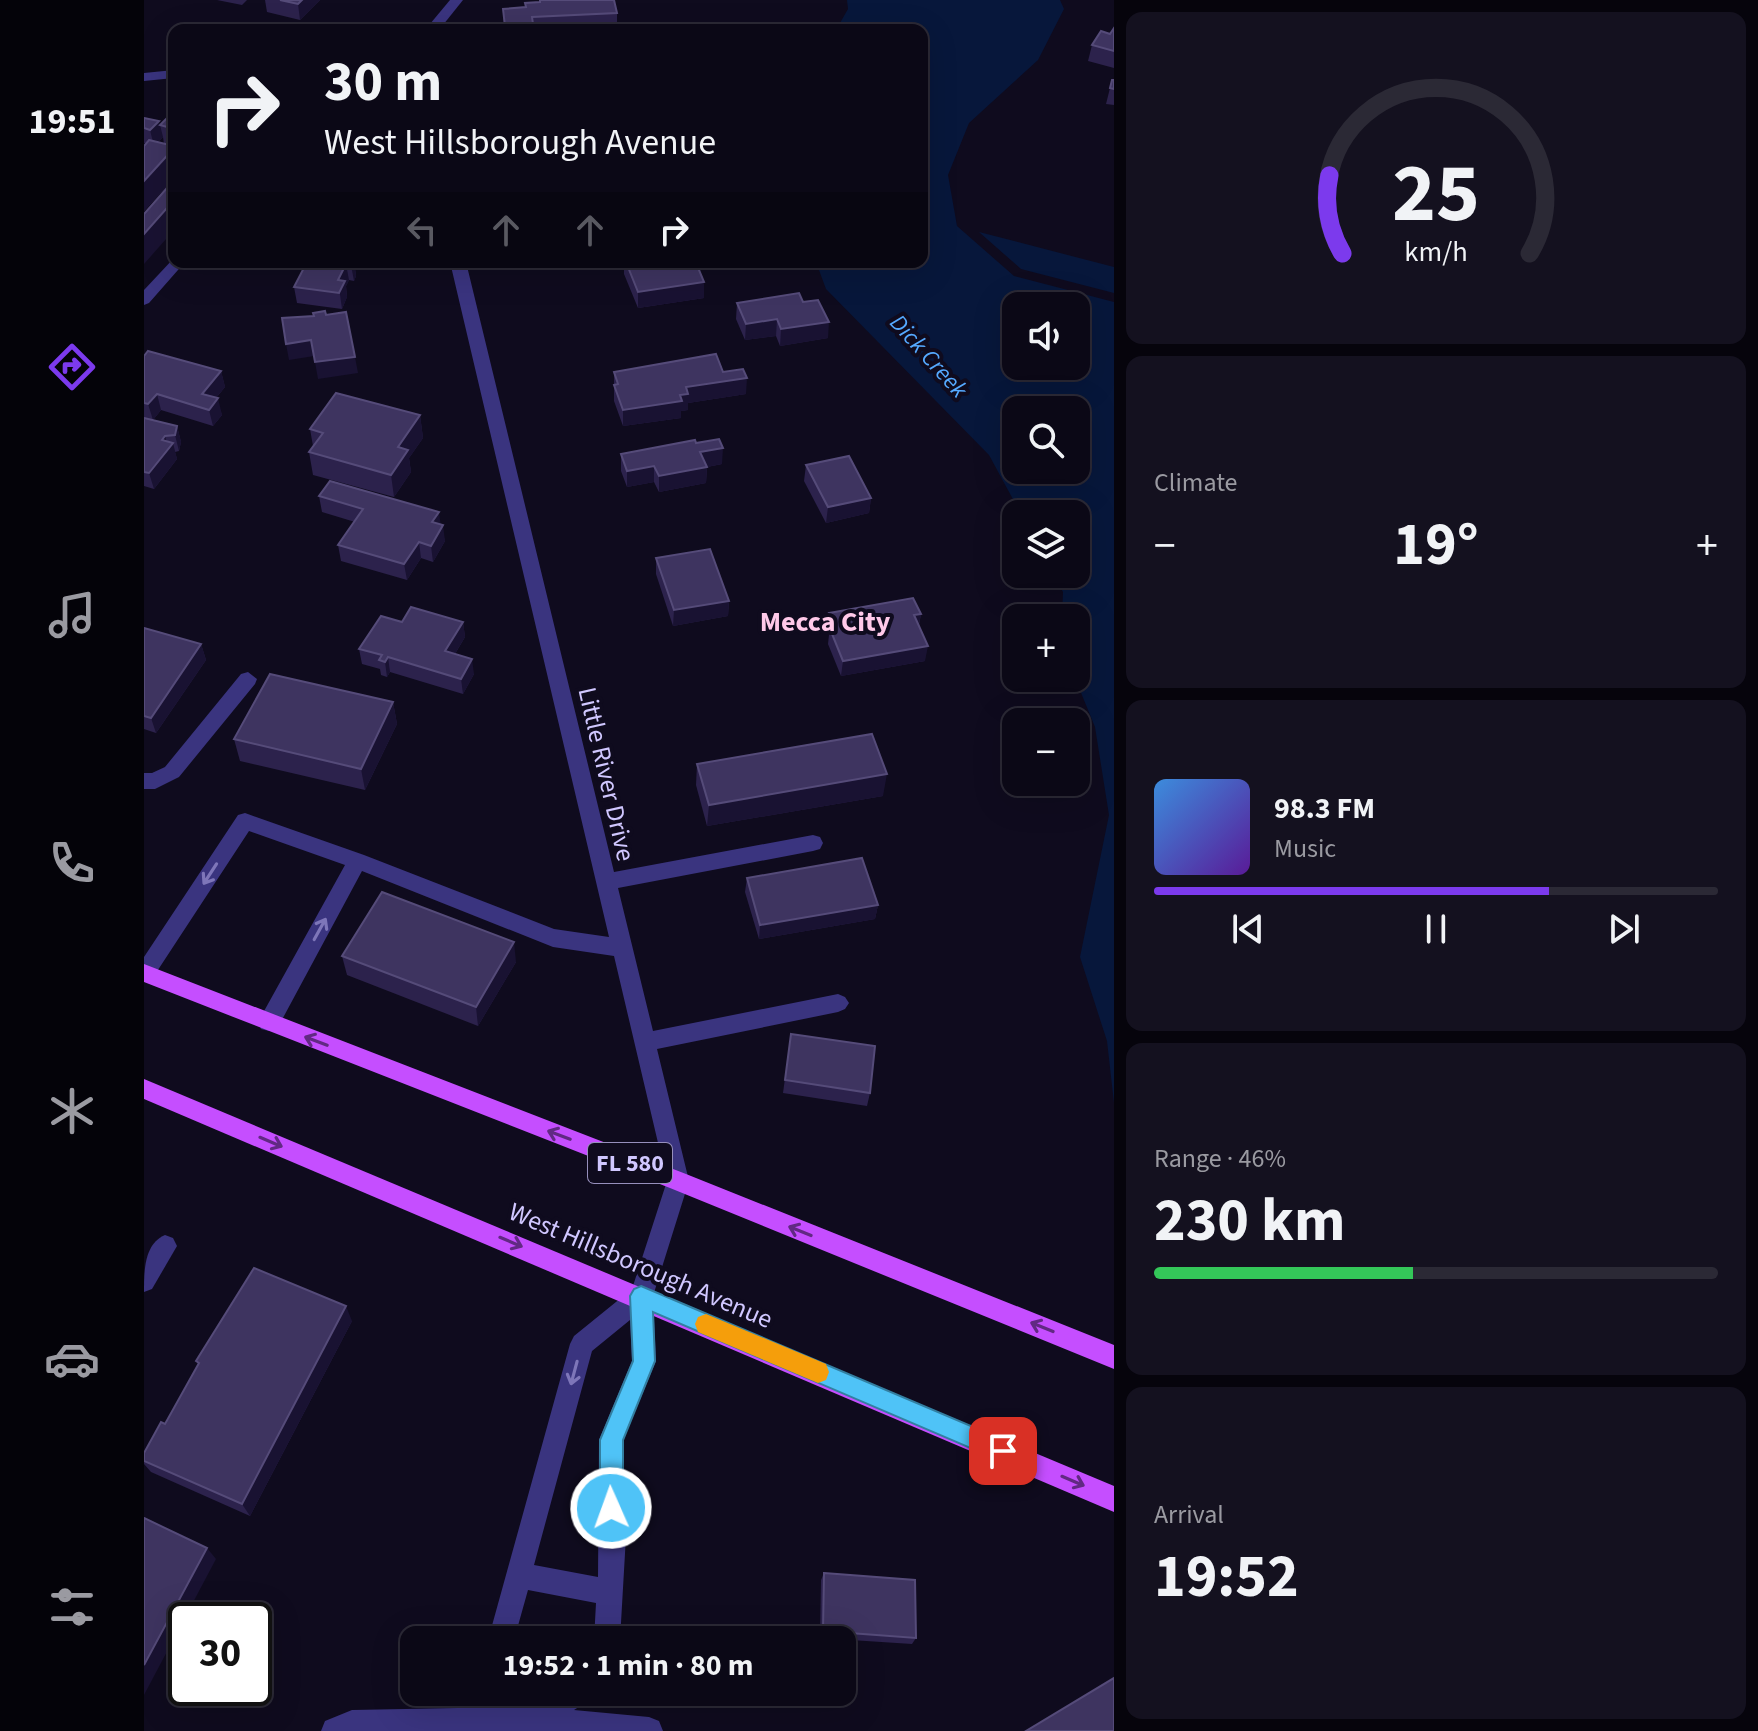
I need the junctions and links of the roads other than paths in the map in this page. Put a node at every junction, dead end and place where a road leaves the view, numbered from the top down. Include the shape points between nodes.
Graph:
1 (457, 0) edge
2 (437, 24) edge
3 (168, 75) edge
4 (144, 77) edge
5 (172, 268) edge
6 (459, 268) edge
7 (144, 300) edge
8 (248, 679) dead end
9 (144, 781) edge
10 (813, 843) dead end
11 (357, 861) junction
12 (606, 882) junction
13 (622, 948) junction
14 (144, 973) edge
15 (838, 1003) dead end
16 (269, 1022) junction
17 (644, 1042) junction
18 (144, 1089) edge
19 (678, 1181) junction
20 (165, 1246) dead end
21 (144, 1281) edge
22 (641, 1296) junction
23 (1114, 1357) edge
24 (1114, 1499) edge
25 (519, 1575) junction
26 (609, 1592) junction
27 (505, 1626) edge
28 (608, 1626) edge
29 (524, 1706) edge
30 (556, 1706) edge
31 (533, 1720) junction
32 (335, 1731) edge
33 (649, 1731) edge

1 - 2 street
3 - 4 street
5 - 7 street
6 - 12 street, Little River Drive
8 - 9 street via 172,772
10 - 12 street
11 - 13 street via 553,938
11 -> 14 street via 245,821
16 -> 11 street
12 - 13 street, Little River Drive
13 - 17 street, Little River Drive
14 - 16 main road, FL 580
15 - 17 street
19 -> 16 main road, FL 580
17 - 19 street, Little River Drive
18 -> 22 main road, West Hillsborough Avenue
19 - 22 street
23 -> 19 main road, FL 580
20 - 21 street
22 -> 24 main road, West Hillsborough Avenue
22 -> 25 street via 582,1344
22 - 26 street via 644,1361 611,1440
25 - 26 street
25 - 27 street
26 - 28 street
29 - 31 street
30 - 31 street
31 - 32 street via 352,1724
31 - 33 street

